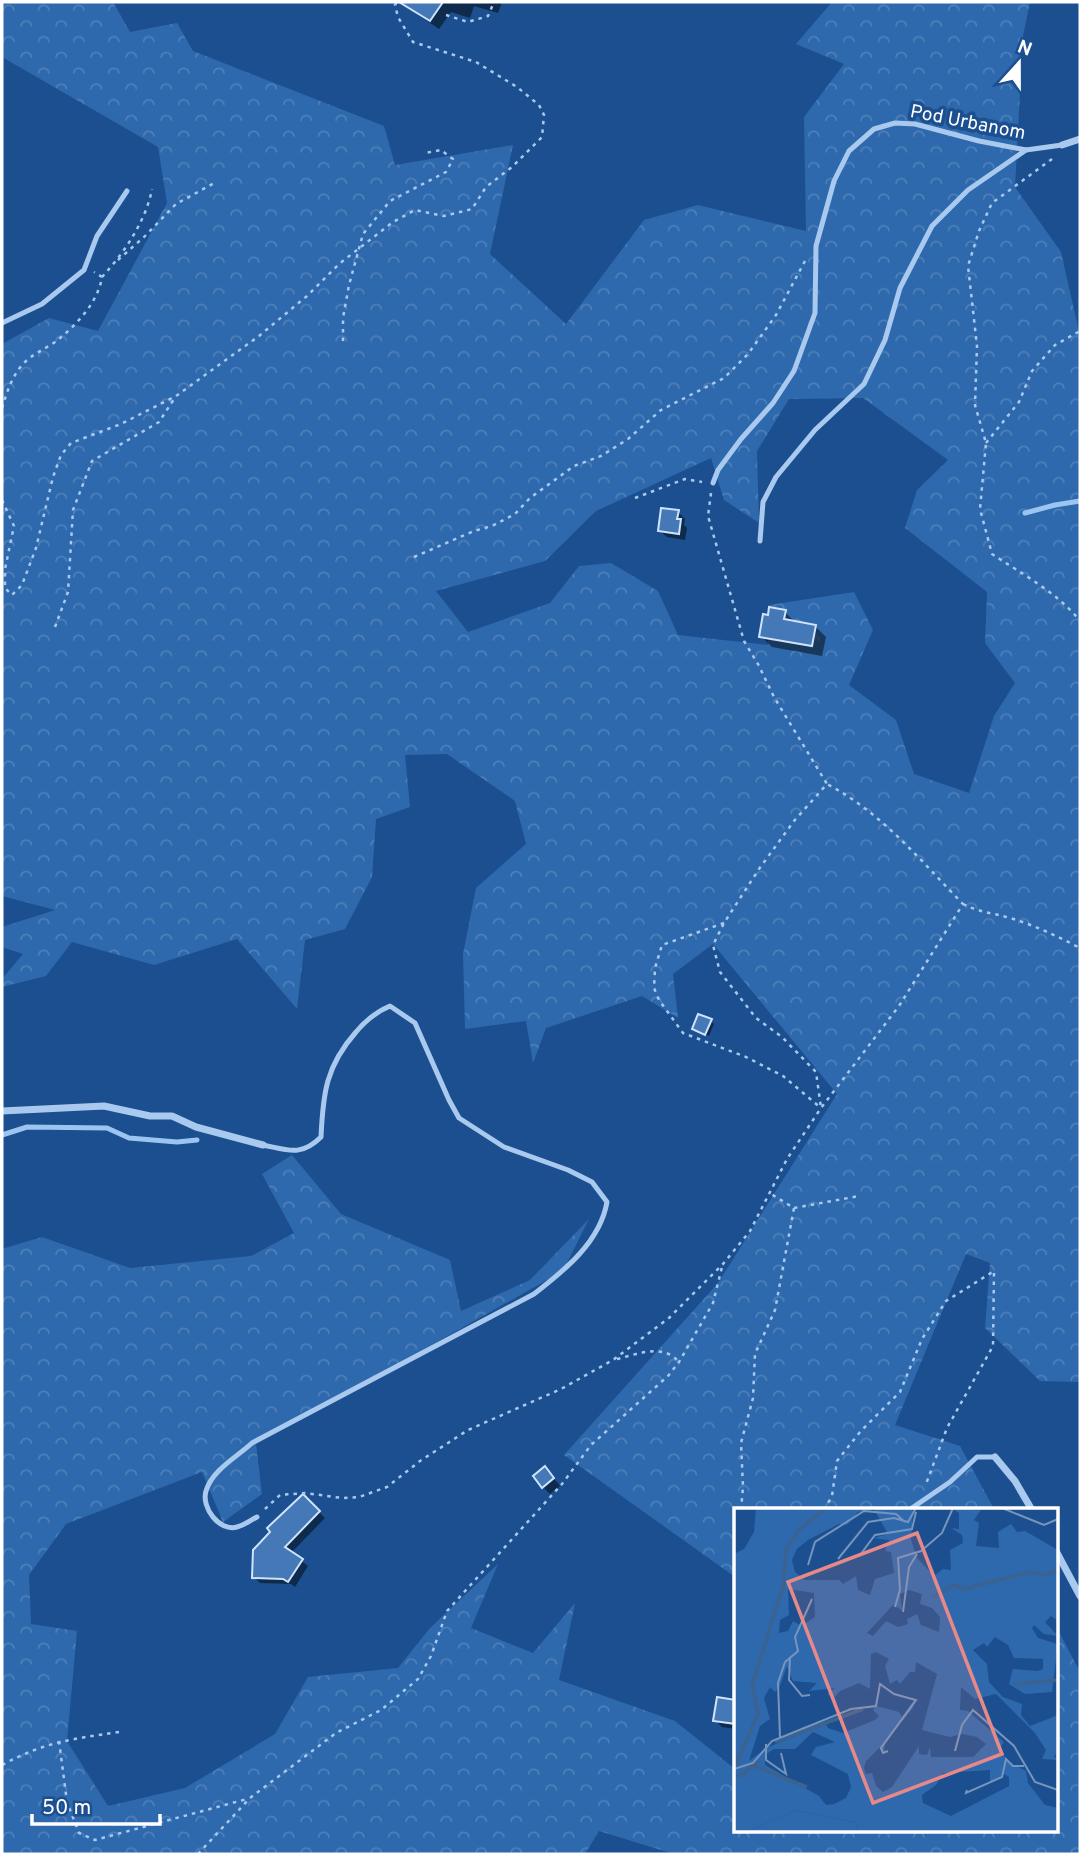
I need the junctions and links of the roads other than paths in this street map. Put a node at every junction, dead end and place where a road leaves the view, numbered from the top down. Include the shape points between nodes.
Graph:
1 (1080, 139) edge
2 (1062, 145) joint
3 (1026, 150) junction
4 (127, 191) dead end
5 (2, 323) edge
6 (713, 483) road end
7 (760, 541) dead end
8 (2, 1111) edge
9 (262, 1145) joint
10 (995, 1457) joint
11 (912, 1508) edge
12 (1031, 1508) edge
13 (257, 1517) road end
14 (1058, 1555) edge
15 (1080, 1596) edge

1 - 2 street, Pod Urbanom
2 - 3 lane, Pod Urbanom
3 - 6 lane, Pod Urbanom via 895,123 874,129 849,151 834,181 816,246 815,313 794,371 718,470
3 - 7 lane via 968,190 932,226 900,288 885,340 864,384 815,430 776,477 763,502
4 - 5 lane via 97,236 83,270 43,304
8 - 9 street via 104,1105 150,1116 172,1116
9 - 13 lane via 310,1149 321,1137 323,1101 340,1049 377,1011 390,1006 415,1023 459,1118 504,1147 592,1182 607,1202 604,1219 590,1242 564,1271 534,1294 253,1443 215,1474 205,1492 213,1518 235,1528
10 - 11 lane via 977,1457
10 - 12 street
14 - 15 street

